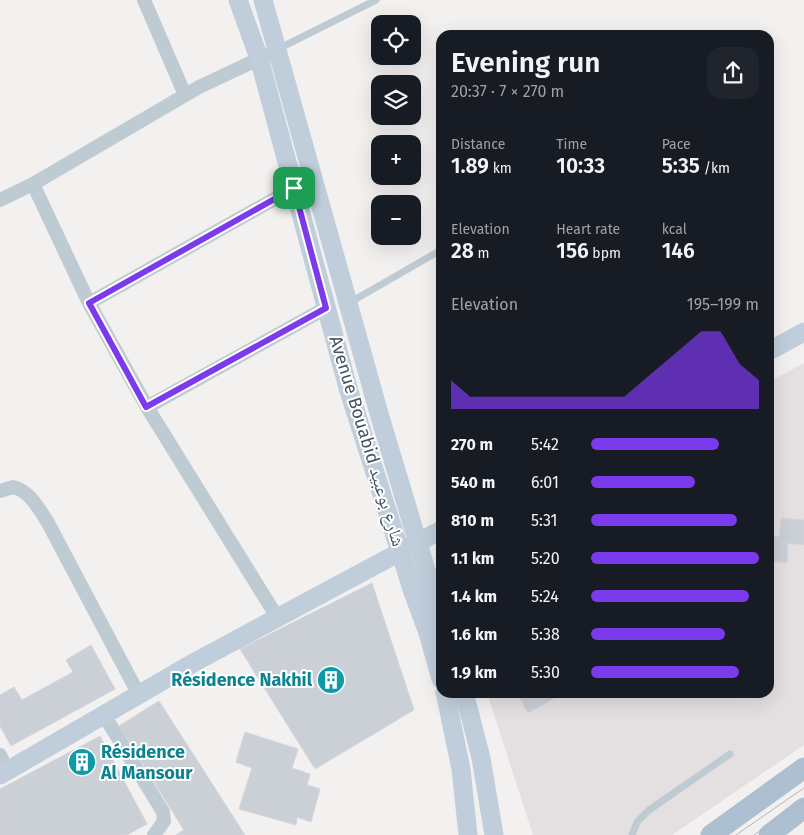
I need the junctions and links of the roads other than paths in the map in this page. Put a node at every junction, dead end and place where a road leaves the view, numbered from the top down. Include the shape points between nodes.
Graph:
1 (144, 0) edge
2 (238, 0) edge
3 (263, 0) edge
4 (376, 0) edge
5 (277, 50) junction
6 (259, 58) junction
7 (186, 95) junction
8 (33, 184) junction
9 (294, 188) junction
10 (0, 200) edge
11 (436, 253) edge
12 (89, 303) junction
13 (349, 303) junction
14 (326, 308) junction
15 (804, 332) edge
16 (774, 348) edge
17 (146, 407) junction
18 (0, 491) edge
19 (436, 533) edge
20 (418, 543) junction
21 (400, 551) junction
22 (436, 603) edge
23 (277, 617) junction
24 (436, 661) edge
25 (139, 695) junction
26 (446, 698) edge
27 (466, 698) edge
28 (104, 715) junction
29 (730, 754) dead end
30 (3, 767) edge
31 (804, 768) edge
32 (804, 808) edge
33 (154, 835) edge
34 (468, 835) edge
35 (494, 835) edge
36 (632, 835) edge
37 (711, 835) edge
38 (769, 835) edge

1 - 7 street
2 - 6 street, Avenue Bouabid شارع بوعبيد
3 - 5 street, Avenue Bouabid شارع بوعبيد
4 - 5 lane
5 - 6 street
5 - 13 street, Avenue Bouabid شارع بوعبيد
6 - 7 street
6 - 9 street, Avenue Bouabid شارع بوعبيد
7 - 8 street
8 - 10 street
8 - 12 street
9 - 12 street
9 - 14 street, Avenue Bouabid شارع بوعبيد
11 - 13 lane
12 - 17 street
13 - 20 street, Avenue Bouabid شارع بوعبيد
14 - 17 street
14 - 21 street, Avenue Bouabid شارع بوعبيد
15 - 16 street
17 - 23 street
18 - 25 street via 13,487 23,491 47,521
19 - 20 street
20 - 21 street
20 - 22 street, Avenue Bouabid شارع بوعبيد
21 - 23 street
21 - 24 street, Avenue Bouabid شارع بوعبيد
23 - 25 street
25 - 28 street
26 - 34 street
27 - 35 street via 481,758
28 - 30 street
28 - 33 street via 163,812 164,821
29 - 36 lane via 649,810 637,822
31 - 37 main road
32 - 38 main road

